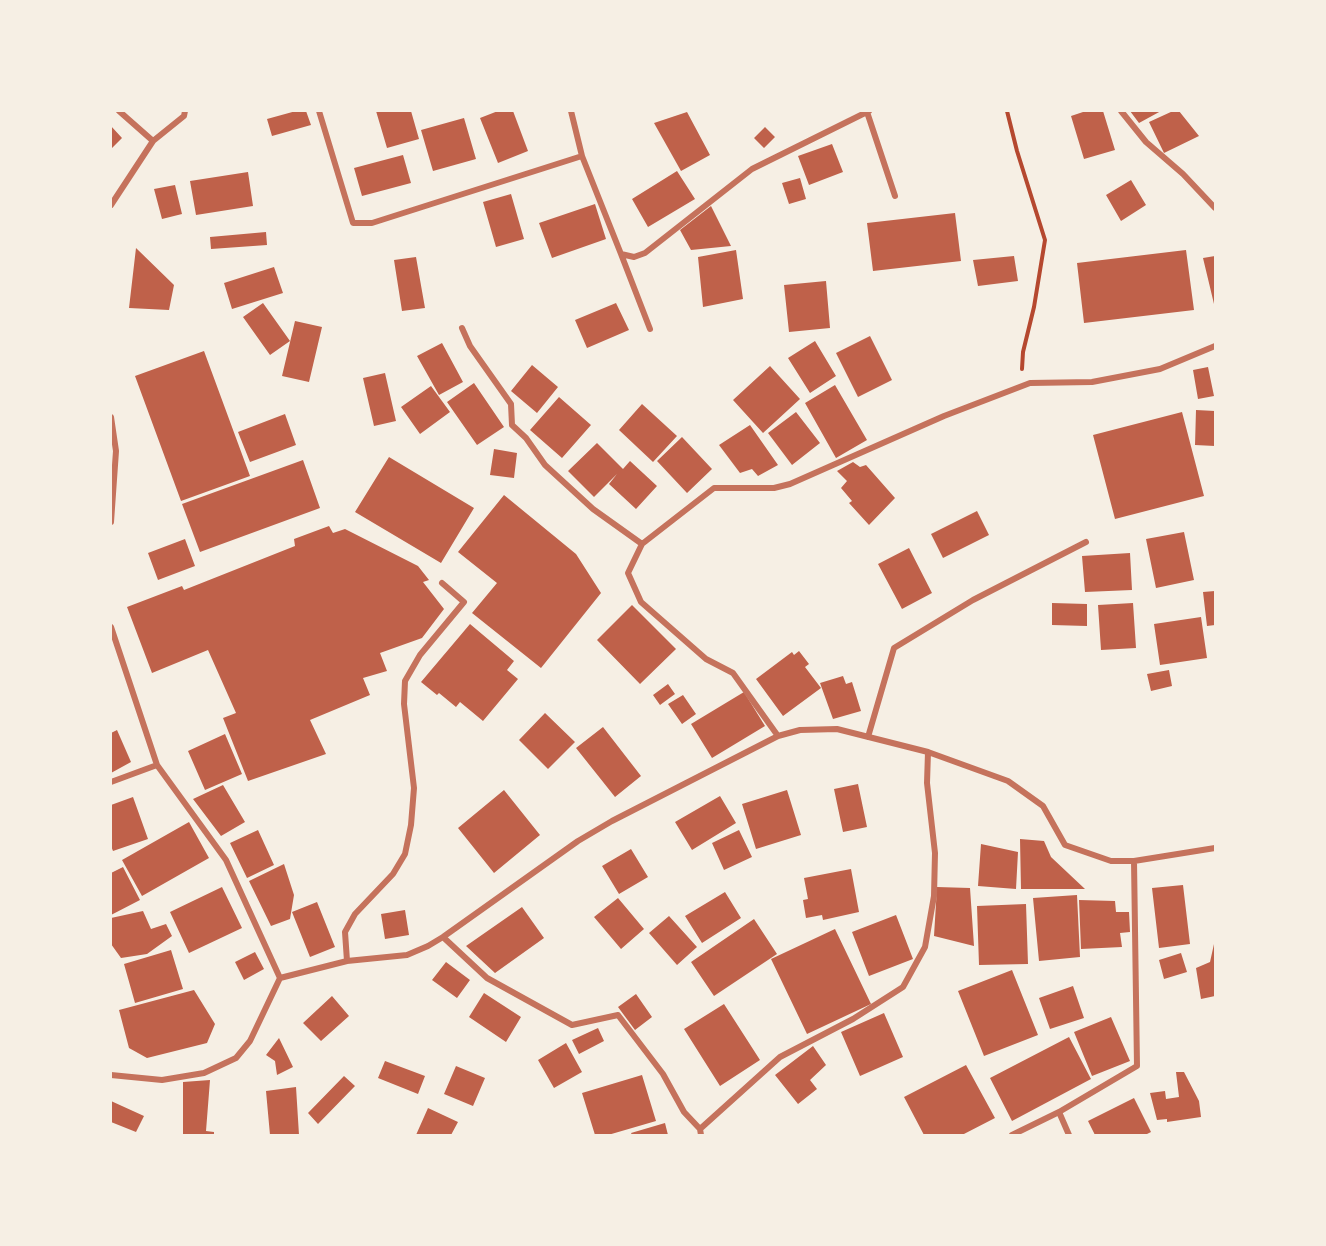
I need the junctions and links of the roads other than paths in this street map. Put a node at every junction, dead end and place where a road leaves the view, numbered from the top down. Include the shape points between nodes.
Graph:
1 (119, 111) edge
2 (319, 111) edge
3 (571, 111) edge
4 (1121, 111) edge
5 (868, 112) edge
6 (186, 113) edge
7 (153, 141) junction
8 (582, 156) junction
9 (895, 195) dead end
10 (111, 205) edge
11 (1215, 208) edge
12 (621, 254) junction
13 (462, 328) dead end
14 (650, 329) dead end
15 (1215, 346) edge
16 (111, 417) edge
17 (111, 522) edge
18 (1086, 542) dead end
19 (642, 544) junction
20 (442, 582) dead end
21 (111, 627) edge
22 (778, 736) junction
23 (868, 737) junction
24 (928, 752) junction
25 (157, 765) junction
26 (111, 782) edge
27 (1215, 848) edge
28 (1134, 861) junction
29 (443, 937) junction
30 (347, 961) junction
31 (280, 978) junction
32 (111, 1075) edge
33 (1059, 1112) junction
34 (701, 1132) edge
35 (1011, 1135) edge
36 (1069, 1135) edge

1 - 7 street
2 - 8 street via 353,223 372,223
3 - 8 street
4 - 11 street via 1146,142
5 - 9 street
5 - 12 street via 752,169 645,253 634,257
6 - 7 street
7 - 10 street
8 - 12 street
12 - 14 street
13 - 19 street via 470,346 512,404 512,424 545,465 593,509
15 - 19 street via 1160,369 1092,382 1030,384 944,416 790,484 774,488 714,488
16 - 17 street via 116,451
18 - 23 street via 973,600 894,648
19 - 22 street via 628,573 641,602 706,660 733,673
20 - 30 street via 465,602 420,655 405,681 414,788 405,854 393,874 355,914 345,932
21 - 25 street
22 - 23 street via 800,730 837,729
22 - 29 street via 578,841
23 - 24 street
24 - 28 street via 1008,781 1044,806 1065,845 1111,861
24 - 34 street via 934,896 925,947 903,987 853,1019 780,1057
25 - 26 street
25 - 31 street via 226,860
27 - 28 street
28 - 33 street via 1137,1066
29 - 30 street via 407,955
29 - 34 street via 486,978 572,1025 618,1016
30 - 31 street
31 - 32 street via 250,1041 237,1058 204,1073 162,1080
33 - 35 street
33 - 36 street

